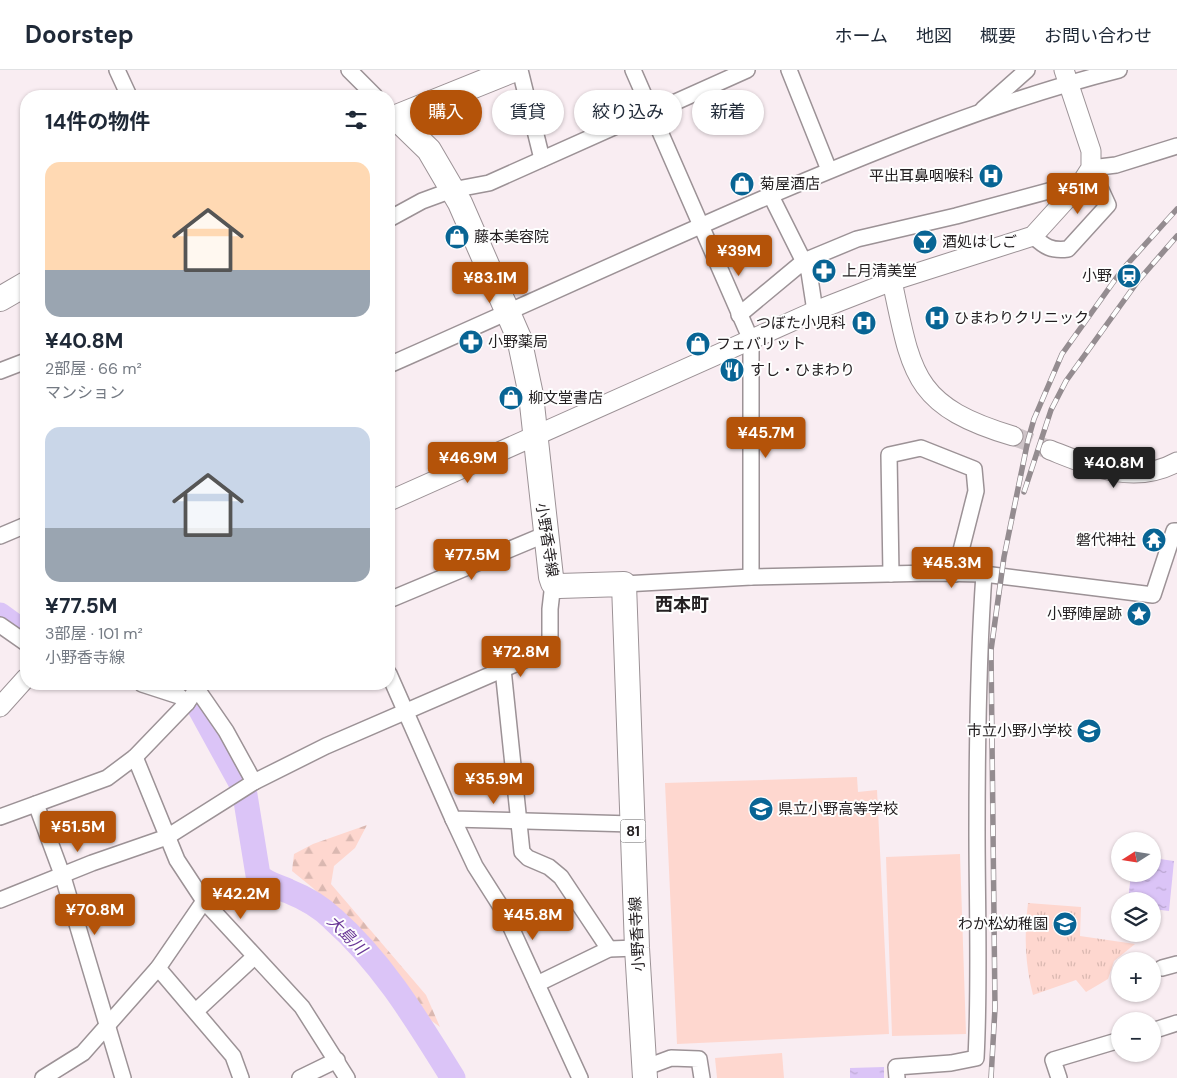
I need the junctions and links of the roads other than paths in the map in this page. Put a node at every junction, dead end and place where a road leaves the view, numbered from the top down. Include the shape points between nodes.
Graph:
1 (117, 70) edge
2 (349, 70) edge
3 (513, 70) edge
4 (520, 70) edge
5 (633, 70) edge
6 (748, 70) edge
7 (789, 70) edge
8 (1027, 70) edge
9 (1119, 70) edge
10 (1067, 76) edge
11 (126, 90) edge
12 (369, 90) edge
13 (641, 90) edge
14 (682, 98) edge
15 (395, 114) edge
16 (978, 114) junction
17 (395, 120) edge
18 (597, 135) edge
19 (660, 135) edge
20 (1177, 146) edge
21 (542, 159) junction
22 (829, 170) junction
23 (1087, 175) junction
24 (452, 190) junction
25 (771, 196) junction
26 (395, 216) edge
27 (700, 226) junction
28 (1032, 236) junction
29 (804, 261) junction
30 (892, 281) junction
31 (20, 287) edge
32 (0, 299) edge
33 (815, 311) junction
34 (508, 313) junction
35 (739, 315) junction
36 (750, 340) junction
37 (395, 360) edge
38 (20, 363) edge
39 (0, 371) edge
40 (1013, 436) tunnel mouth
41 (534, 438) junction
42 (1050, 450) tunnel mouth
43 (1177, 462) edge
44 (395, 498) edge
45 (20, 528) edge
46 (1177, 531) edge
47 (544, 535) junction
48 (0, 536) edge
49 (891, 574) junction
50 (955, 574) junction
51 (984, 574) junction
52 (751, 577) junction
53 (553, 583) junction
54 (624, 584) junction
55 (395, 597) edge
56 (2, 630) edge
57 (20, 640) edge
58 (503, 669) junction
59 (20, 685) edge
60 (395, 689) edge
61 (160, 690) edge
62 (195, 692) edge
63 (0, 707) edge
64 (404, 712) junction
65 (135, 757) junction
66 (254, 782) junction
67 (36, 804) junction
68 (0, 817) edge
69 (453, 819) junction
70 (520, 821) junction
71 (632, 824) junction
72 (167, 837) junction
73 (62, 877) junction
74 (0, 900) edge
75 (204, 901) junction
76 (637, 948) junction
77 (609, 949) junction
78 (254, 956) junction
79 (1177, 964) edge
80 (158, 968) junction
81 (1162, 968) dead end
82 (537, 984) junction
83 (196, 1011) junction
84 (1177, 1023) edge
85 (106, 1025) junction
86 (1161, 1027) edge
87 (1111, 1043) edge
88 (337, 1060) junction
89 (644, 1073) edge
90 (43, 1078) edge
91 (123, 1078) edge
92 (241, 1078) edge
93 (300, 1078) edge
94 (347, 1078) edge
95 (580, 1078) edge
96 (702, 1078) edge
97 (897, 1078) edge
98 (1059, 1078) edge

1 - 11 street
2 - 12 street
3 - 15 main road
4 - 21 street
5 - 13 street
6 - 14 street
7 - 22 street
8 - 16 street
9 - 10 street
10 - 16 street
10 - 23 street via 1091,151
16 - 22 street
17 - 24 main road, 小野香寺線 via 429,150
18 - 21 street
19 - 27 street
20 - 23 street
21 - 24 street via 489,183
22 - 25 street
23 - 28 street
23 - 28 street via 1108,204 1068,249 1046,248
23 - 29 street via 956,216 857,239
24 - 26 street
24 - 34 main road, 小野香寺線
25 - 27 street
25 - 29 street
27 - 34 street
27 - 35 street
28 - 30 street
29 - 33 street via 812,283
29 - 35 street
30 - 33 street
30 - 40 street via 907,350 929,391 944,407 964,419
31 - 32 main road
33 - 36 street
34 - 37 street
34 - 41 main road, 小野香寺線 via 519,338
35 - 36 street
36 - 41 street
36 - 52 street
38 - 39 street
41 - 44 street
41 - 47 main road, 小野香寺線
42 - 43 street via 1120,473 1149,472
45 - 48 street
46 - 51 street via 1174,530 1153,595
47 - 53 main road, 小野香寺線
47 - 55 street
49 - 50 street
49 - 50 street via 889,455 921,448 974,469 976,491
49 - 52 street
50 - 51 street
51 - 97 street via 979,644 979,1004 976,1058 896,1067
52 - 54 street
53 - 54 main road, 小野香寺線 via 559,586
53 - 58 street via 550,649
54 - 71 main road, 小野香寺線 / 81
56 - 57 street
58 - 64 street
58 - 70 street
59 - 63 street
60 - 64 street
61 - 62 street via 179,696
62 - 65 street
62 - 66 street via 226,731
64 - 66 street
64 - 69 street
65 - 67 street via 107,778
65 - 72 street
66 - 72 street
67 - 68 street
67 - 73 street
69 - 70 street
69 - 82 street via 475,866 503,910
70 - 71 street
70 - 77 street via 522,852 560,877
71 - 76 main road, 小野香寺線 / 81
72 - 73 street
72 - 75 street via 177,860
73 - 74 street
73 - 85 street
75 - 78 street
75 - 80 street
76 - 77 street
76 - 89 main road, 小野香寺線 / 81
77 - 82 street
78 - 83 street
78 - 88 street via 302,1007
79 - 81 street
80 - 83 street
80 - 85 street
82 - 95 street
83 - 92 street via 233,1056
84 - 86 street
85 - 90 street via 83,1053
85 - 91 street
87 - 98 street via 1053,1060
88 - 93 street
88 - 94 street
89 - 96 street via 671,1058 699,1059

